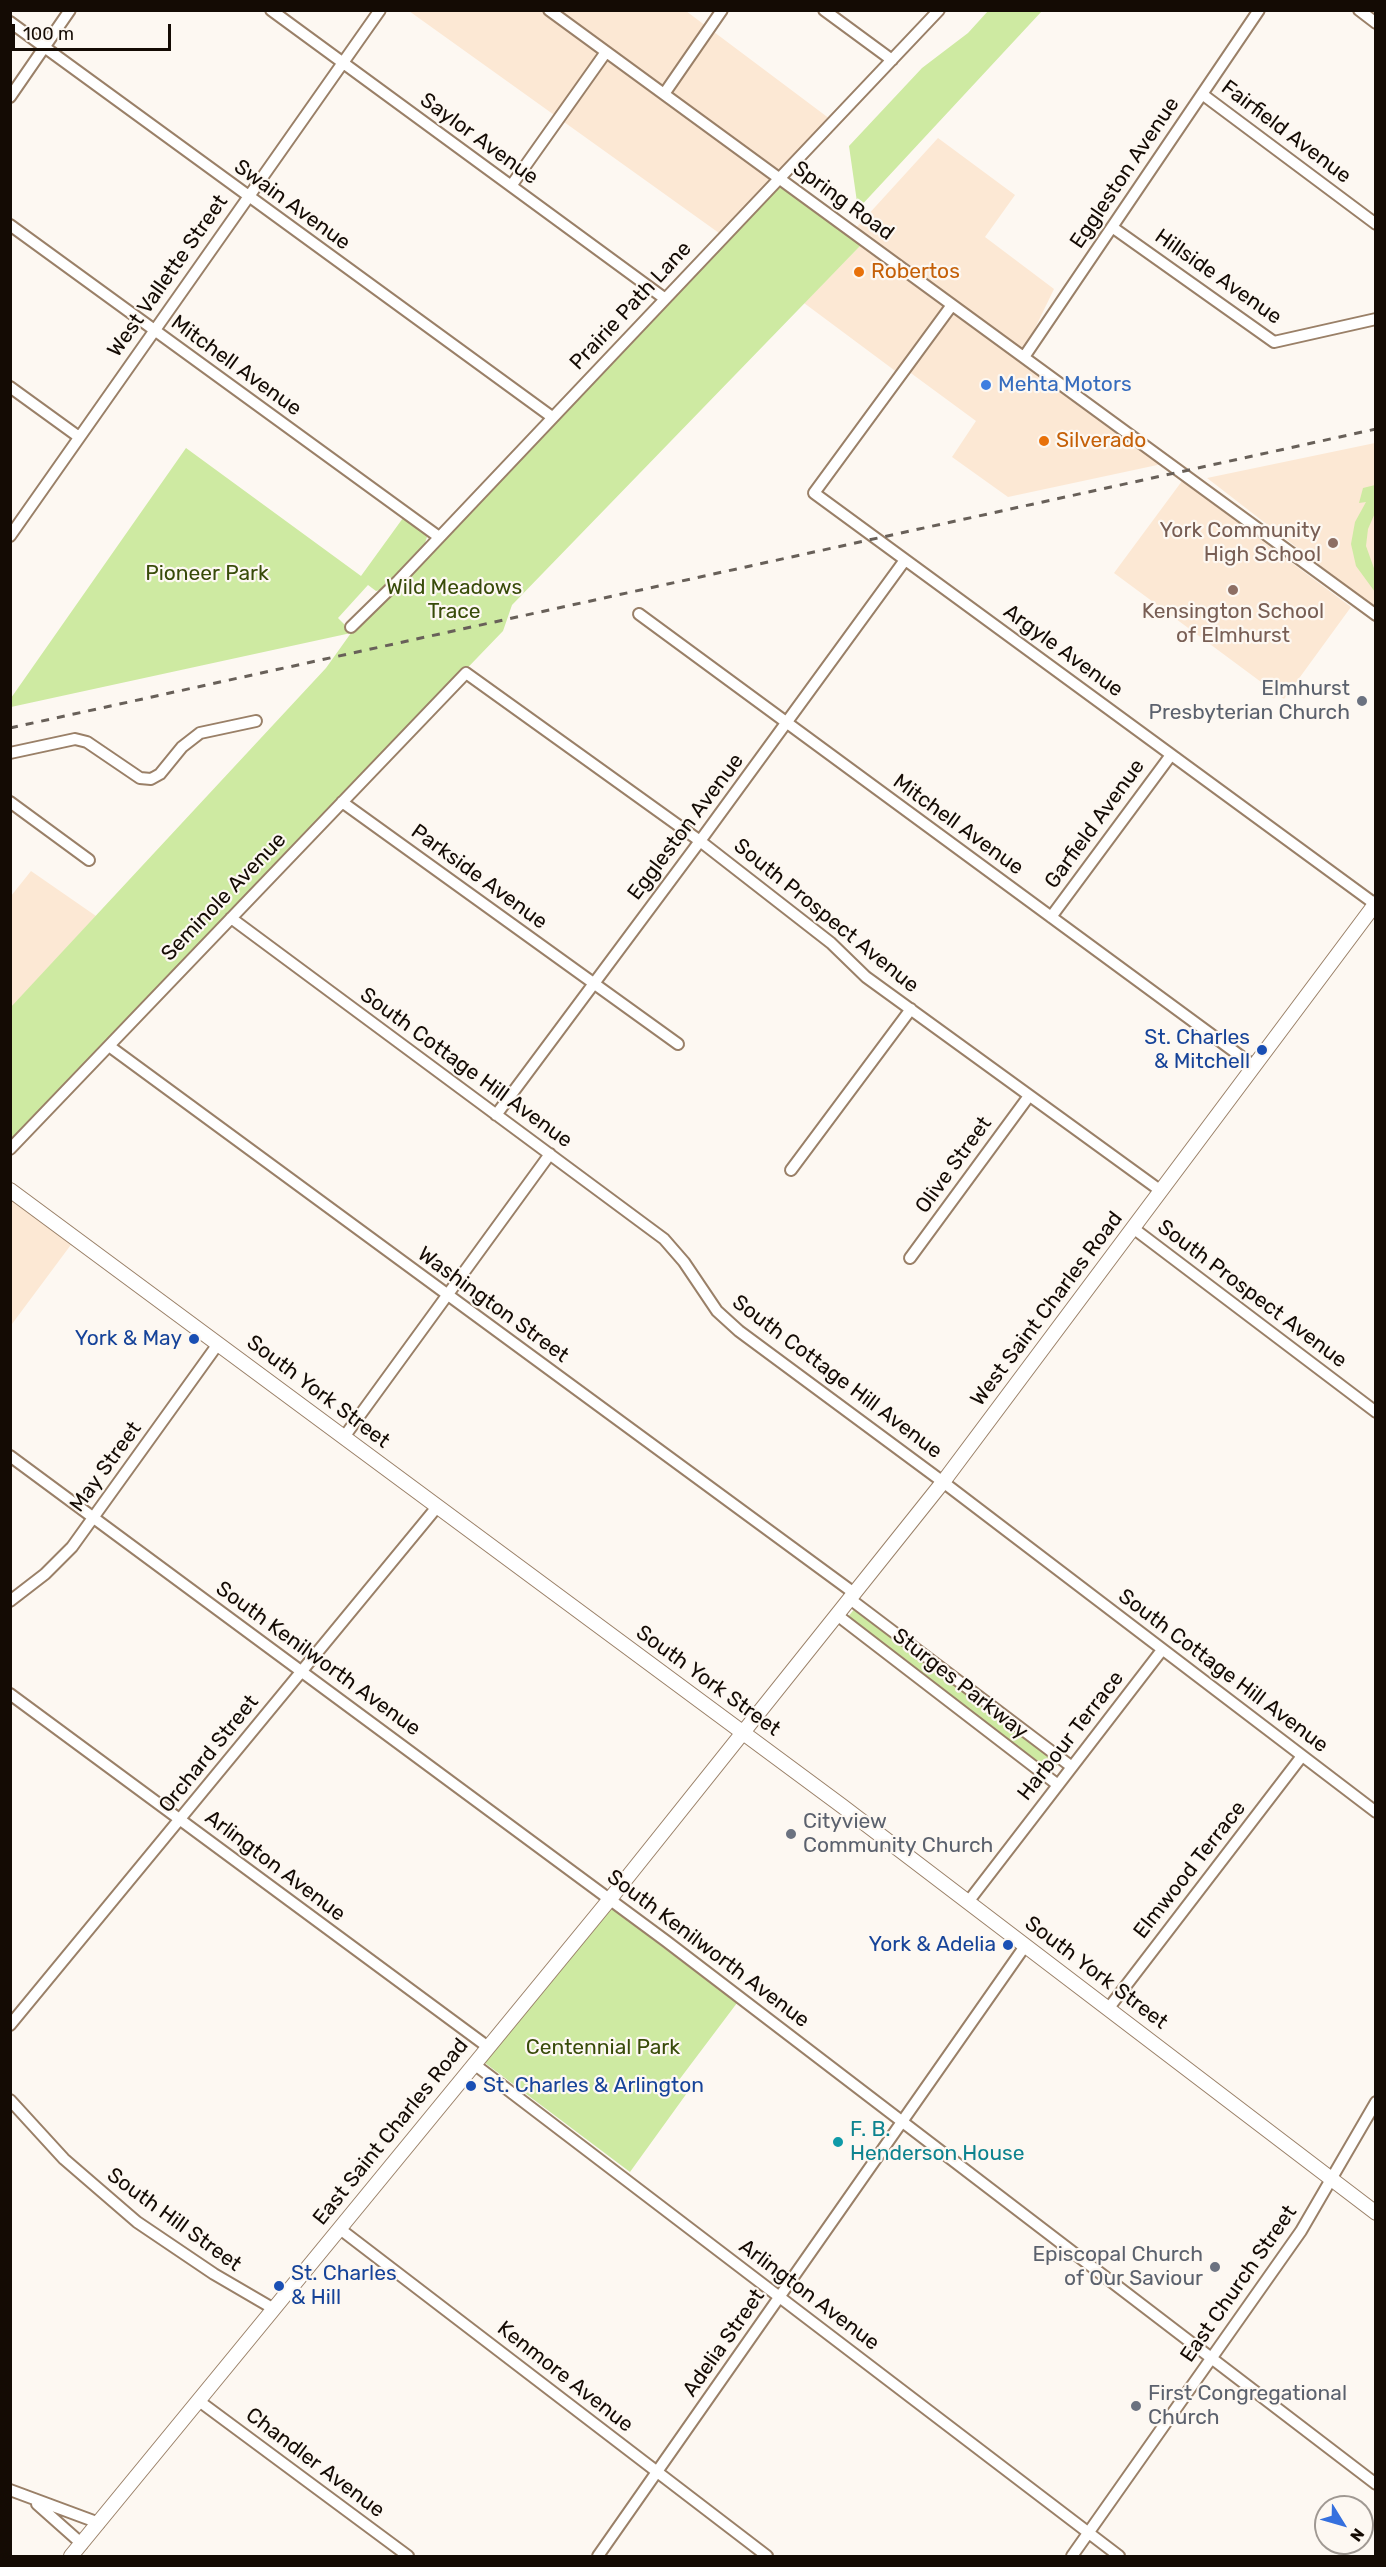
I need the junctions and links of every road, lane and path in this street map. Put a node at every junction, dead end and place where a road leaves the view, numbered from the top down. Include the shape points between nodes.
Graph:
1 (70, 10) edge
2 (271, 10) edge
3 (380, 10) edge
4 (549, 10) edge
5 (722, 10) edge
6 (824, 10) edge
7 (939, 10) edge
8 (1259, 10) edge
9 (1359, 10) edge
10 (10, 22) edge
11 (1376, 23) edge
12 (45, 47) junction
13 (606, 52) junction
14 (892, 60) junction
15 (342, 63) junction
16 (664, 94) junction
17 (1202, 94) junction
18 (10, 97) edge
19 (778, 179) junction
20 (511, 186) junction
21 (248, 197) junction
22 (1376, 224) edge
23 (10, 225) edge
24 (1112, 226) junction
25 (664, 298) junction
26 (952, 305) junction
27 (1376, 319) edge
28 (154, 330) junction
29 (1024, 357) junction
30 (10, 387) edge
31 (552, 417) junction
32 (79, 437) junction
33 (10, 536) edge
34 (439, 537) junction
35 (906, 560) junction
36 (639, 614) dead end
37 (1376, 615) edge
38 (351, 627) dead end
39 (466, 673) joint
40 (256, 721) dead end
41 (787, 724) junction
42 (10, 753) edge
43 (1171, 755) junction
44 (10, 802) edge
45 (342, 802) junction
46 (700, 842) junction
47 (89, 860) dead end
48 (1375, 904) edge
49 (1051, 917) junction
50 (231, 918) junction
51 (594, 984) junction
52 (911, 1009) junction
53 (678, 1044) dead end
54 (109, 1046) junction
55 (1254, 1066) junction
56 (1029, 1096) junction
57 (496, 1115) junction
58 (10, 1149) edge
59 (550, 1154) junction
60 (791, 1170) dead end
61 (1161, 1191) junction
62 (13, 1195) edge
63 (1133, 1228) junction
64 (910, 1258) dead end
65 (447, 1295) junction
66 (218, 1344) junction
67 (1376, 1412) edge
68 (344, 1437) junction
69 (10, 1456) edge
70 (943, 1482) junction
71 (437, 1507) junction
72 (94, 1517) junction
73 (852, 1596) junction
74 (10, 1601) edge
75 (837, 1615) junction
76 (1162, 1650) junction
77 (302, 1671) junction
78 (10, 1694) edge
79 (742, 1733) junction
80 (1302, 1756) junction
81 (1072, 1767) junction
82 (1058, 1785) junction
83 (1376, 1812) edge
84 (180, 1819) junction
85 (610, 1899) junction
86 (968, 1902) junction
87 (1025, 1946) junction
88 (1108, 2009) junction
89 (10, 2025) edge
90 (488, 2048) junction
91 (474, 2064) junction
92 (10, 2100) edge
93 (1376, 2102) edge
94 (903, 2120) junction
95 (1333, 2180) junction
96 (1376, 2213) edge
97 (340, 2229) junction
98 (780, 2297) junction
99 (274, 2309) junction
100 (1212, 2357) junction
101 (199, 2401) junction
102 (657, 2472) junction
103 (1376, 2484) edge
104 (10, 2490) edge
105 (32, 2500) junction
106 (99, 2523) junction
107 (1088, 2533) junction
108 (79, 2552) edge
109 (408, 2556) edge
110 (598, 2556) edge
111 (767, 2556) edge
112 (1071, 2556) edge
113 (1119, 2556) edge

1 - 12 street
2 - 15 street, Saylor Avenue
3 - 15 street, West Vallette Street
4 - 13 street, Spring Road
5 - 16 street
6 - 14 street
7 - 14 street, Prairie Path Lane
8 - 17 street, Eggleston Avenue
9 - 11 street
10 - 12 street, Swain Avenue
12 - 18 street
12 - 21 street, Swain Avenue
13 - 16 street, Spring Road
13 - 20 street
14 - 19 street, Prairie Path Lane
15 - 20 street, Saylor Avenue
15 - 21 street, West Vallette Street
16 - 19 street, Spring Road
17 - 22 street, Fairfield Avenue
17 - 24 street, Eggleston Avenue
19 - 25 street, Prairie Path Lane
19 - 26 street, Spring Road
20 - 25 street, Saylor Avenue
21 - 28 street, West Vallette Street
21 - 31 street, Swain Avenue
23 - 28 street, Mitchell Avenue
24 - 27 street, Hillside Avenue via 1275,342
24 - 29 street, Eggleston Avenue
25 - 31 street, Prairie Path Lane
26 - 29 street, Spring Road
26 - 35 street, Argyle Avenue via 814,493
28 - 32 street, West Vallette Street
28 - 34 street, Mitchell Avenue
29 - 37 street, Spring Road
30 - 32 street
31 - 34 street, Prairie Path Lane
32 - 33 street, West Vallette Street
34 - 38 street, Prairie Path Lane
35 - 41 street, Eggleston Avenue
35 - 43 street, Argyle Avenue
36 - 41 street, Mitchell Avenue
39 - 45 street, Seminole Avenue
39 - 46 street, South Prospect Avenue
40 - 42 street via 200,733 151,779 140,778 87,742 75,739
41 - 46 street, Eggleston Avenue
41 - 49 street, Mitchell Avenue
43 - 48 street, Argyle Avenue
43 - 49 street, Garfield Avenue
44 - 47 street
45 - 50 street, Seminole Avenue
45 - 51 street, Parkside Avenue
46 - 51 street, Eggleston Avenue
46 - 52 street, South Prospect Avenue
48 - 55 main road, West Saint Charles Road
49 - 55 street, Mitchell Avenue
50 - 54 street, Seminole Avenue
50 - 57 street, South Cottage Hill Avenue
51 - 53 street, Parkside Avenue
51 - 57 street, Eggleston Avenue
52 - 56 street, South Prospect Avenue
52 - 60 street
54 - 58 street, Seminole Avenue
54 - 65 street, Washington Street
55 - 61 main road, West Saint Charles Road
56 - 61 street, South Prospect Avenue
56 - 64 street, Olive Street
57 - 59 street, South Cottage Hill Avenue
59 - 65 street
59 - 70 street, South Cottage Hill Avenue via 664,1239 717,1311 739,1331
61 - 63 main road, West Saint Charles Road
62 - 66 main road, South York Street
63 - 67 street, South Prospect Avenue
63 - 70 main road, West Saint Charles Road
65 - 68 street
65 - 73 street, Washington Street
66 - 68 main road, South York Street
66 - 72 street, May Street
68 - 71 main road, South York Street
69 - 72 street, South Kenilworth Avenue
70 - 73 main road, West Saint Charles Road
70 - 76 street, South Cottage Hill Avenue
71 - 77 street, Orchard Street
71 - 79 main road, South York Street
72 - 74 street, May Street via 58,1562
72 - 77 street, South Kenilworth Avenue
73 - 75 main road, West Saint Charles Road
73 - 81 street, Sturges Parkway
75 - 79 main road, West Saint Charles Road
75 - 82 street, Sturges Parkway
76 - 80 street, South Cottage Hill Avenue
76 - 81 street, Harbour Terrace
77 - 84 street, Orchard Street
77 - 85 street, South Kenilworth Avenue
78 - 84 street, Arlington Avenue
79 - 85 main road, East Saint Charles Road
79 - 86 main road, South York Street
80 - 83 street, South Cottage Hill Avenue
80 - 88 street, Elmwood Terrace
81 - 82 street, Harbour Terrace
82 - 86 street, Harbour Terrace
84 - 89 street, Orchard Street
84 - 90 street, Arlington Avenue
85 - 90 main road, East Saint Charles Road
85 - 94 street, South Kenilworth Avenue
86 - 87 main road, South York Street
87 - 88 main road, South York Street
87 - 94 street, Adelia Street
88 - 95 main road, South York Street
90 - 91 main road, East Saint Charles Road
91 - 97 main road, East Saint Charles Road
91 - 98 street, Arlington Avenue
92 - 99 street, South Hill Street via 64,2159 137,2222
93 - 95 street, East Church Street
94 - 98 street, Adelia Street
94 - 100 street, South Kenilworth Avenue
95 - 96 main road, South York Street
95 - 100 street, East Church Street
97 - 99 main road, East Saint Charles Road
97 - 102 street, Kenmore Avenue
98 - 102 street, Adelia Street
98 - 107 street, Arlington Avenue
99 - 101 main road, East Saint Charles Road
100 - 103 street, South Kenilworth Avenue
100 - 107 street, East Church Street
101 - 106 main road, East Saint Charles Road
101 - 109 street, Chandler Avenue
102 - 110 street, Adelia Street
102 - 111 street, Kenmore Avenue
104 - 105 street
105 - 106 street
105 - 108 street
106 - 108 main road, East Saint Charles Road
107 - 112 street, East Church Street
107 - 113 street, Arlington Avenue

